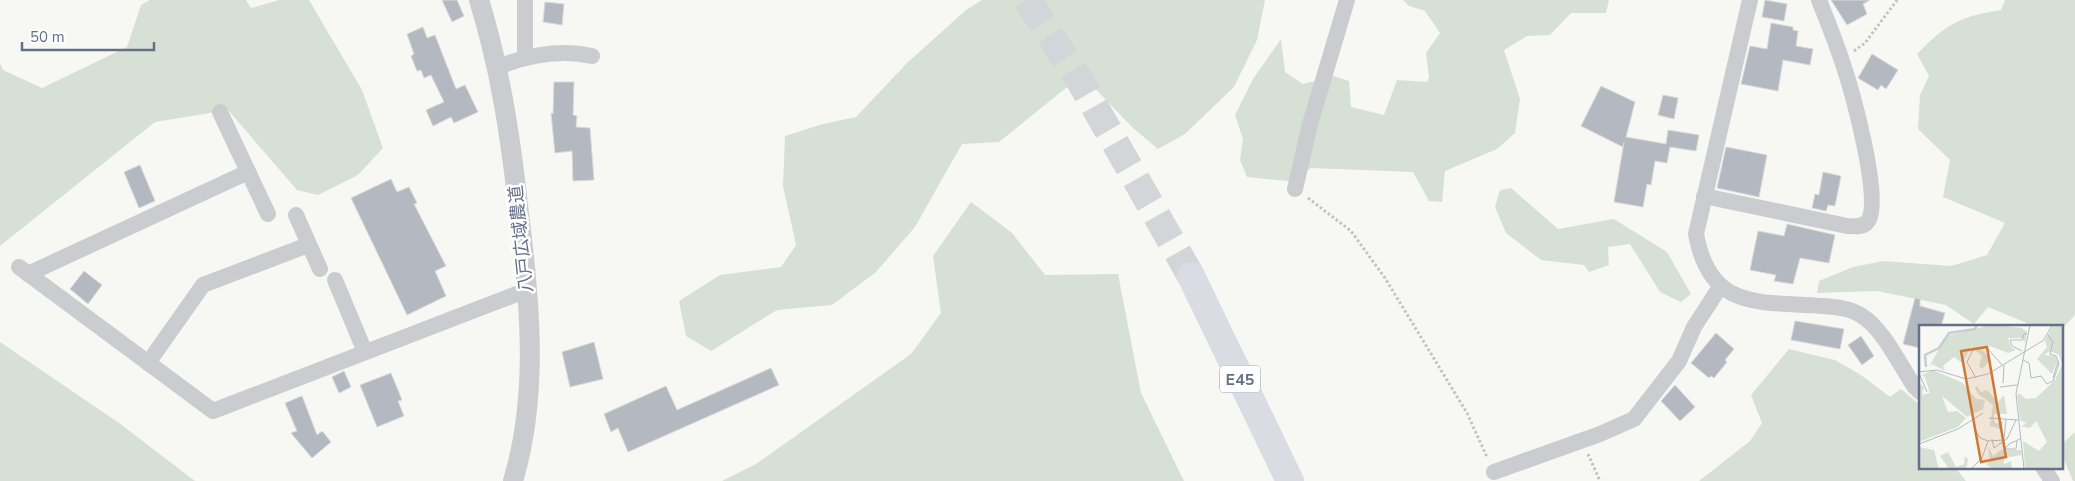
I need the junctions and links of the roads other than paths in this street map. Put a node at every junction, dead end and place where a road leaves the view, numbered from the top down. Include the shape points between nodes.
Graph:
1 (479, 0) edge
2 (525, 0) edge
3 (1347, 0) edge
4 (1750, 0) edge
5 (1819, 0) edge
6 (525, 56) junction
7 (592, 56) dead end
8 (498, 67) junction
9 (220, 112) dead end
10 (248, 172) junction
11 (1295, 189) road end
12 (1704, 196) junction
13 (268, 214) dead end
14 (296, 215) dead end
15 (308, 245) junction
16 (320, 269) dead end
17 (1191, 276) tunnel mouth
18 (335, 280) dead end
19 (1720, 287) junction
20 (527, 290) junction
21 (366, 352) junction
22 (148, 363) junction
23 (1919, 391) edge
24 (2044, 468) edge
25 (1494, 472) road end
26 (513, 481) edge
27 (1290, 481) edge
28 (2052, 481) edge

1 - 8 street, 八戸広域農道
2 - 6 street
3 - 11 street via 1310,124
4 - 12 street
5 - 12 street via 1842,61 1871,176 1873,198 1867,223 1847,226
6 - 7 street via 551,53
6 - 8 street
8 - 20 street, 八戸広域農道
9 - 10 street
10 - 13 street
10 - 22 street via 24,270
12 - 19 street via 1696,234 1699,252 1705,267
14 - 15 street
15 - 16 street
15 - 22 street via 203,285
17 - 27 highway, E45
18 - 21 street
19 - 23 street via 1746,300 1831,307 1862,315 1876,328
19 - 25 street via 1694,327 1679,361 1634,419
20 - 21 street
20 - 26 street, 八戸広域農道 via 530,335 527,408
21 - 22 street via 213,411
24 - 28 street

